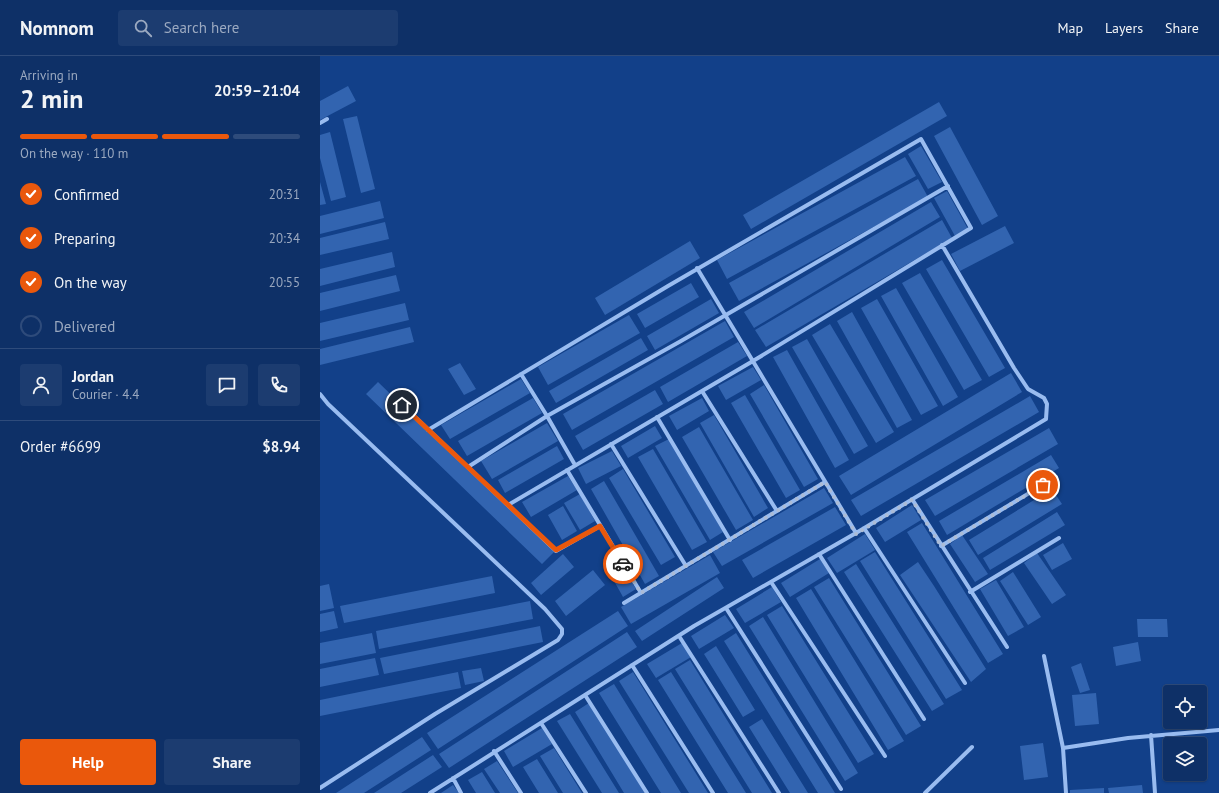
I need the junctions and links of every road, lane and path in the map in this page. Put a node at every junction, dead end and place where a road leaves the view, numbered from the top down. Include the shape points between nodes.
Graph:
1 (327, 119) dead end
2 (320, 123) edge
3 (948, 186) junction
4 (942, 245) junction
5 (698, 268) junction
6 (725, 315) junction
7 (753, 361) junction
8 (521, 374) junction
9 (702, 391) junction
10 (320, 394) edge
11 (393, 396) dead end
12 (548, 416) junction
13 (657, 417) junction
14 (428, 430) junction
15 (612, 444) junction
16 (575, 465) junction
17 (468, 467) junction
18 (567, 470) junction
19 (1056, 478) dead end
20 (825, 482) junction
21 (912, 500) junction
22 (508, 505) junction
23 (777, 512) junction
24 (600, 526) junction
25 (864, 528) junction
26 (856, 534) junction
27 (1059, 538) dead end
28 (730, 540) junction
29 (941, 546) junction
30 (819, 554) junction
31 (686, 566) junction
32 (771, 582) junction
33 (970, 592) junction
34 (641, 593) junction
35 (624, 603) dead end
36 (726, 608) junction
37 (679, 636) junction
38 (1007, 647) dead end
39 (1044, 656) dead end
40 (632, 665) junction
41 (965, 683) dead end
42 (585, 695) junction
43 (924, 719) dead end
44 (541, 722) junction
45 (1219, 730) edge
46 (1151, 735) junction
47 (972, 747) dead end
48 (1063, 748) junction
49 (494, 751) junction
50 (884, 756) dead end
51 (452, 778) junction
52 (320, 788) edge
53 (840, 789) dead end
54 (430, 793) edge
55 (461, 793) edge
56 (521, 793) edge
57 (586, 793) edge
58 (647, 793) edge
59 (713, 793) edge
60 (779, 793) edge
61 (925, 793) edge
62 (1066, 793) edge
63 (1155, 793) edge

1 - 2 street
3 - 4 street via 971,228
3 - 5 street via 921,139
3 - 6 street
4 - 7 street
4 - 21 street via 1014,368 1028,389 1044,398 1047,404 1046,419
5 - 6 street
5 - 8 street
6 - 7 street
6 - 12 street
7 - 9 street
7 - 20 street
8 - 12 street
8 - 14 street
9 - 13 street
9 - 23 street
10 - 52 street via 545,609 562,629 562,634 558,640 435,714
11 - 14 street
12 - 16 street
12 - 17 street
13 - 15 street
13 - 28 street
14 - 17 street
15 - 16 street
15 - 31 street
16 - 18 street
17 - 22 street
18 - 22 street
18 - 24 street
19 - 29 street
20 - 23 street
20 - 26 street
21 - 25 street
21 - 29 street
22 - 24 street via 556,550
23 - 28 street
24 - 34 street
25 - 26 street
25 - 41 street
26 - 30 street
27 - 33 street
28 - 31 street
29 - 33 street
30 - 32 street
30 - 43 street
31 - 34 street
32 - 36 street
32 - 50 street
33 - 38 street
34 - 35 street
36 - 37 street
36 - 53 street
37 - 40 street
37 - 60 street
39 - 48 street
40 - 42 street
40 - 59 street
42 - 44 street
42 - 58 street
44 - 49 street
44 - 57 street
45 - 46 street
46 - 48 street
46 - 63 street
47 - 61 street
48 - 62 street
49 - 51 street
49 - 56 street
51 - 54 street
51 - 55 street

